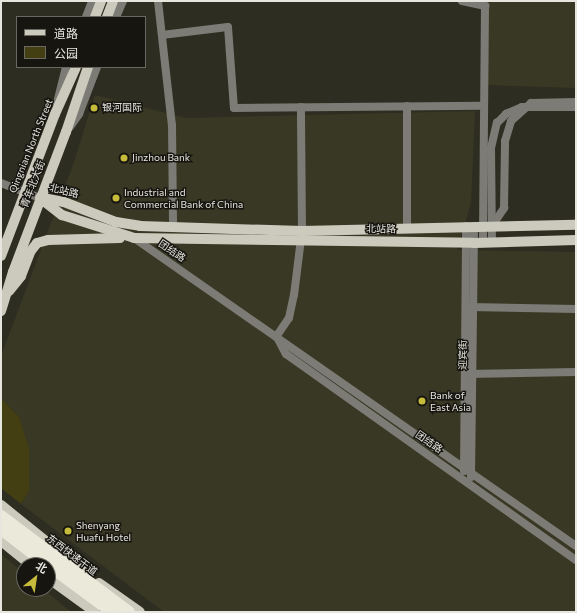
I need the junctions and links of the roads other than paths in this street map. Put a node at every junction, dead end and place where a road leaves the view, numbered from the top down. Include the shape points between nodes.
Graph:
1 (92, 1) edge
2 (101, 1) edge
3 (113, 1) edge
4 (122, 1) edge
5 (158, 1) edge
6 (462, 1) edge
7 (86, 16) edge
8 (95, 16) edge
9 (107, 16) edge
10 (116, 16) edge
11 (162, 35) junction
12 (66, 68) edge
13 (76, 68) edge
14 (88, 68) edge
15 (97, 68) edge
16 (576, 102) edge
17 (407, 106) junction
18 (482, 106) junction
19 (301, 107) junction
20 (576, 107) edge
21 (55, 114) junction
22 (66, 132) junction
23 (1, 183) edge
24 (25, 192) junction
25 (40, 198) junction
26 (576, 225) edge
27 (172, 226) junction
28 (479, 226) junction
29 (407, 228) junction
30 (301, 235) junction
31 (131, 237) junction
32 (576, 240) edge
33 (479, 243) junction
34 (1, 256) edge
35 (7, 295) junction
36 (469, 307) junction
37 (576, 309) edge
38 (1, 311) edge
39 (276, 337) junction
40 (576, 372) edge
41 (468, 374) junction
42 (466, 469) junction
43 (473, 474) junction
44 (464, 480) junction
45 (1, 505) edge
46 (1, 516) edge
47 (1, 529) edge
48 (1, 541) edge
49 (576, 546) edge
50 (21, 557) edge
51 (38, 557) edge
52 (576, 560) edge
53 (56, 571) edge
54 (84, 571) junction
55 (56, 584) edge
56 (64, 591) junction
57 (95, 612) edge
58 (112, 612) edge
59 (129, 612) edge
60 (140, 612) edge

1 - 7 street
2 - 8 main road
3 - 9 main road
4 - 10 street
5 - 11 street
6 - 18 street via 485,6
11 - 19 street via 228,27 234,108
11 - 27 street via 172,125
12 - 21 street
13 - 21 main road, Qingnian North Street
14 - 22 main road, 青年北大街
15 - 22 street via 79,114
16 - 28 street via 531,103 511,121 505,141 504,208
17 - 18 street
17 - 19 street
17 - 29 street
18 - 28 street
19 - 30 street
20 - 28 street, bridge via 522,107 506,114 497,123 490,148
21 - 24 main road, Qingnian North Street
22 - 25 main road, 青年北大街
23 - 24 street
24 - 25 street
24 - 34 main road, Qingnian North Street
25 - 27 main road, 北站路 via 64,202 123,224
25 - 31 main road, 北站路 via 62,215
25 - 35 main road, 青年北大街
26 - 28 main road, 北站路
27 - 30 main road, 北站路
28 - 29 main road, 北站路
28 - 33 street
28 - 33 street, 迎宾街
29 - 30 main road, 北站路
30 - 31 main road, 北站路
30 - 33 main road, 北站路
30 - 39 street via 289,318
31 - 35 main road via 48,240 37,243 30,252 21,276
31 - 39 street, 团结路
32 - 33 main road, 北站路
33 - 36 street, 迎宾街
35 - 38 main road, 青年北大街
36 - 37 street
36 - 41 street, 迎宾街
39 - 42 street, 团结路
39 - 44 street, 团结路 via 286,354
40 - 41 street
41 - 42 street, 迎宾街
41 - 43 street, 迎宾街
42 - 43 street, 团结路
42 - 44 street
43 - 44 street, 迎宾街
43 - 49 street, 团结路
44 - 52 street, 团结路
45 - 54 main road
46 - 59 highway, 东西快速干道, bridge
47 - 51 highway
48 - 50 main road
53 - 58 highway, bridge
54 - 56 main road
54 - 60 main road
55 - 56 main road
56 - 57 main road

